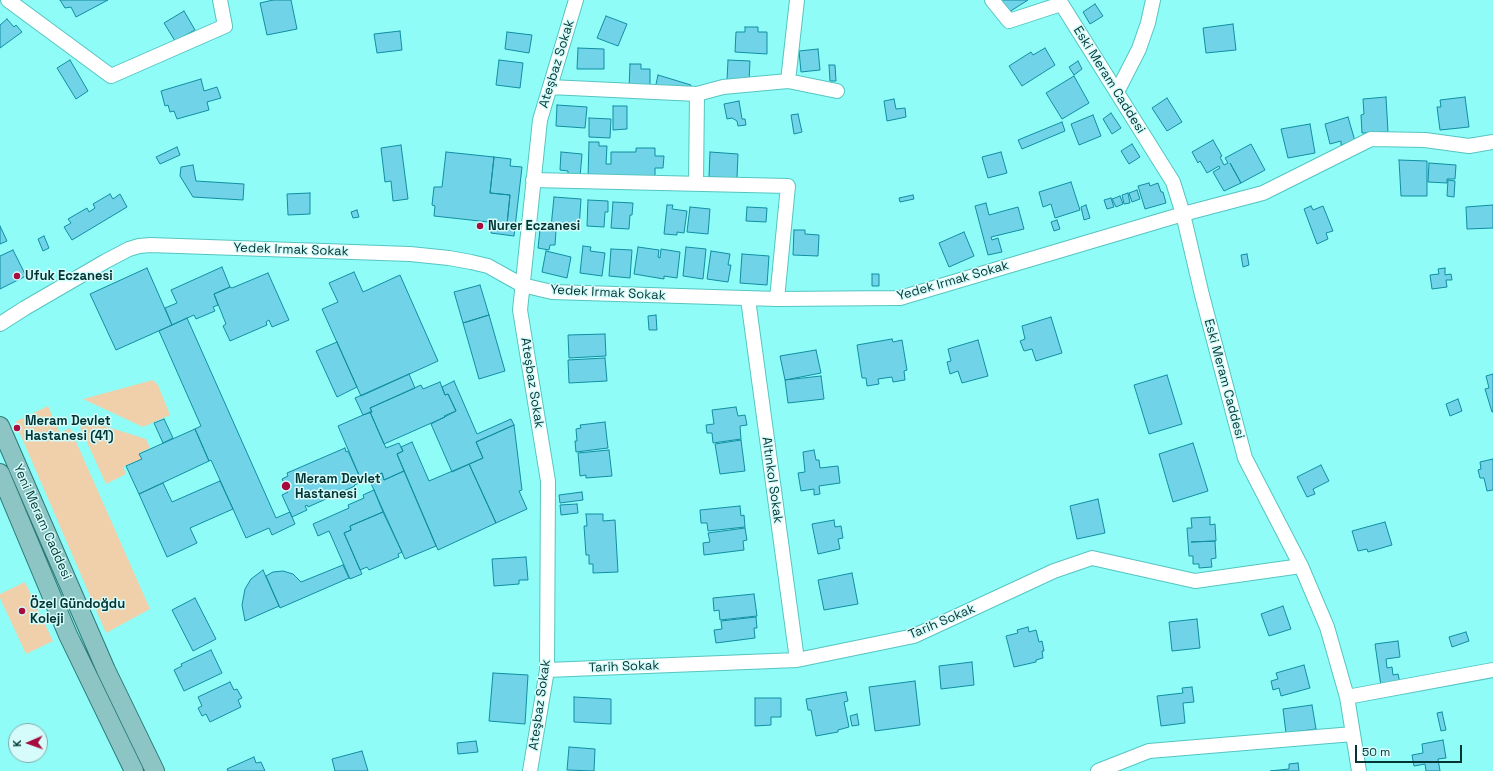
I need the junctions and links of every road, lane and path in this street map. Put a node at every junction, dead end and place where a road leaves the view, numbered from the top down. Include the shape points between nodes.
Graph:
1 (8, 0) edge
2 (220, 0) edge
3 (576, 0) edge
4 (797, 0) edge
5 (992, 0) edge
6 (1153, 0) edge
7 (1060, 2) edge
8 (788, 81) junction
9 (550, 87) junction
10 (837, 91) dead end
11 (1117, 92) junction
12 (697, 94) junction
13 (1493, 142) edge
14 (534, 180) junction
15 (696, 184) junction
16 (1183, 214) junction
17 (522, 285) junction
18 (748, 299) junction
19 (777, 299) junction
20 (0, 324) edge
21 (0, 426) edge
22 (0, 473) edge
23 (1301, 566) junction
24 (796, 660) junction
25 (547, 670) junction
26 (1493, 670) edge
27 (1347, 697) junction
28 (1353, 734) junction
29 (134, 771) edge
30 (155, 771) edge
31 (530, 771) edge
32 (1098, 771) edge
33 (1359, 771) edge

1 - 2 street via 111,76 225,26
3 - 9 street, Ateşbaz Sokak
4 - 8 street
5 - 7 street via 1009,21
6 - 11 street via 1139,49
7 - 11 street, Eski Meram Caddesi
8 - 10 street
8 - 12 street via 723,87
9 - 12 street
9 - 14 street, Ateşbaz Sokak via 540,120
11 - 16 street, Eski Meram Caddesi via 1173,182
12 - 15 street
13 - 16 street, Yedek Irmak Sokak via 1469,146 1425,140 1371,139 1263,193
14 - 15 street
14 - 17 street, Ateşbaz Sokak
15 - 19 street via 788,186
16 - 19 street, Yedek Irmak Sokak via 900,298
16 - 23 street, Eski Meram Caddesi via 1245,458
17 - 18 street, Yedek Irmak Sokak via 552,292
17 - 20 street, Yedek Irmak Sokak via 488,266 425,255 145,245 129,249 106,261
17 - 25 street, Ateşbaz Sokak via 520,310 548,481
18 - 19 street, Yedek Irmak Sokak
18 - 24 street, Altınkol Sokak
21 - 30 main road, Yeni Meram Caddesi via 106,670
22 - 29 main road, Yeni Meram Caddesi via 76,654
23 - 24 street, Tarih Sokak via 1195,581 1092,558 1054,571 914,636
23 - 27 street, Eski Meram Caddesi via 1327,627
24 - 25 street, Tarih Sokak
25 - 31 street, Ateşbaz Sokak
26 - 27 street
27 - 28 street, Eski Meram Caddesi
28 - 32 street via 1149,751
28 - 33 street, Eski Meram Caddesi

